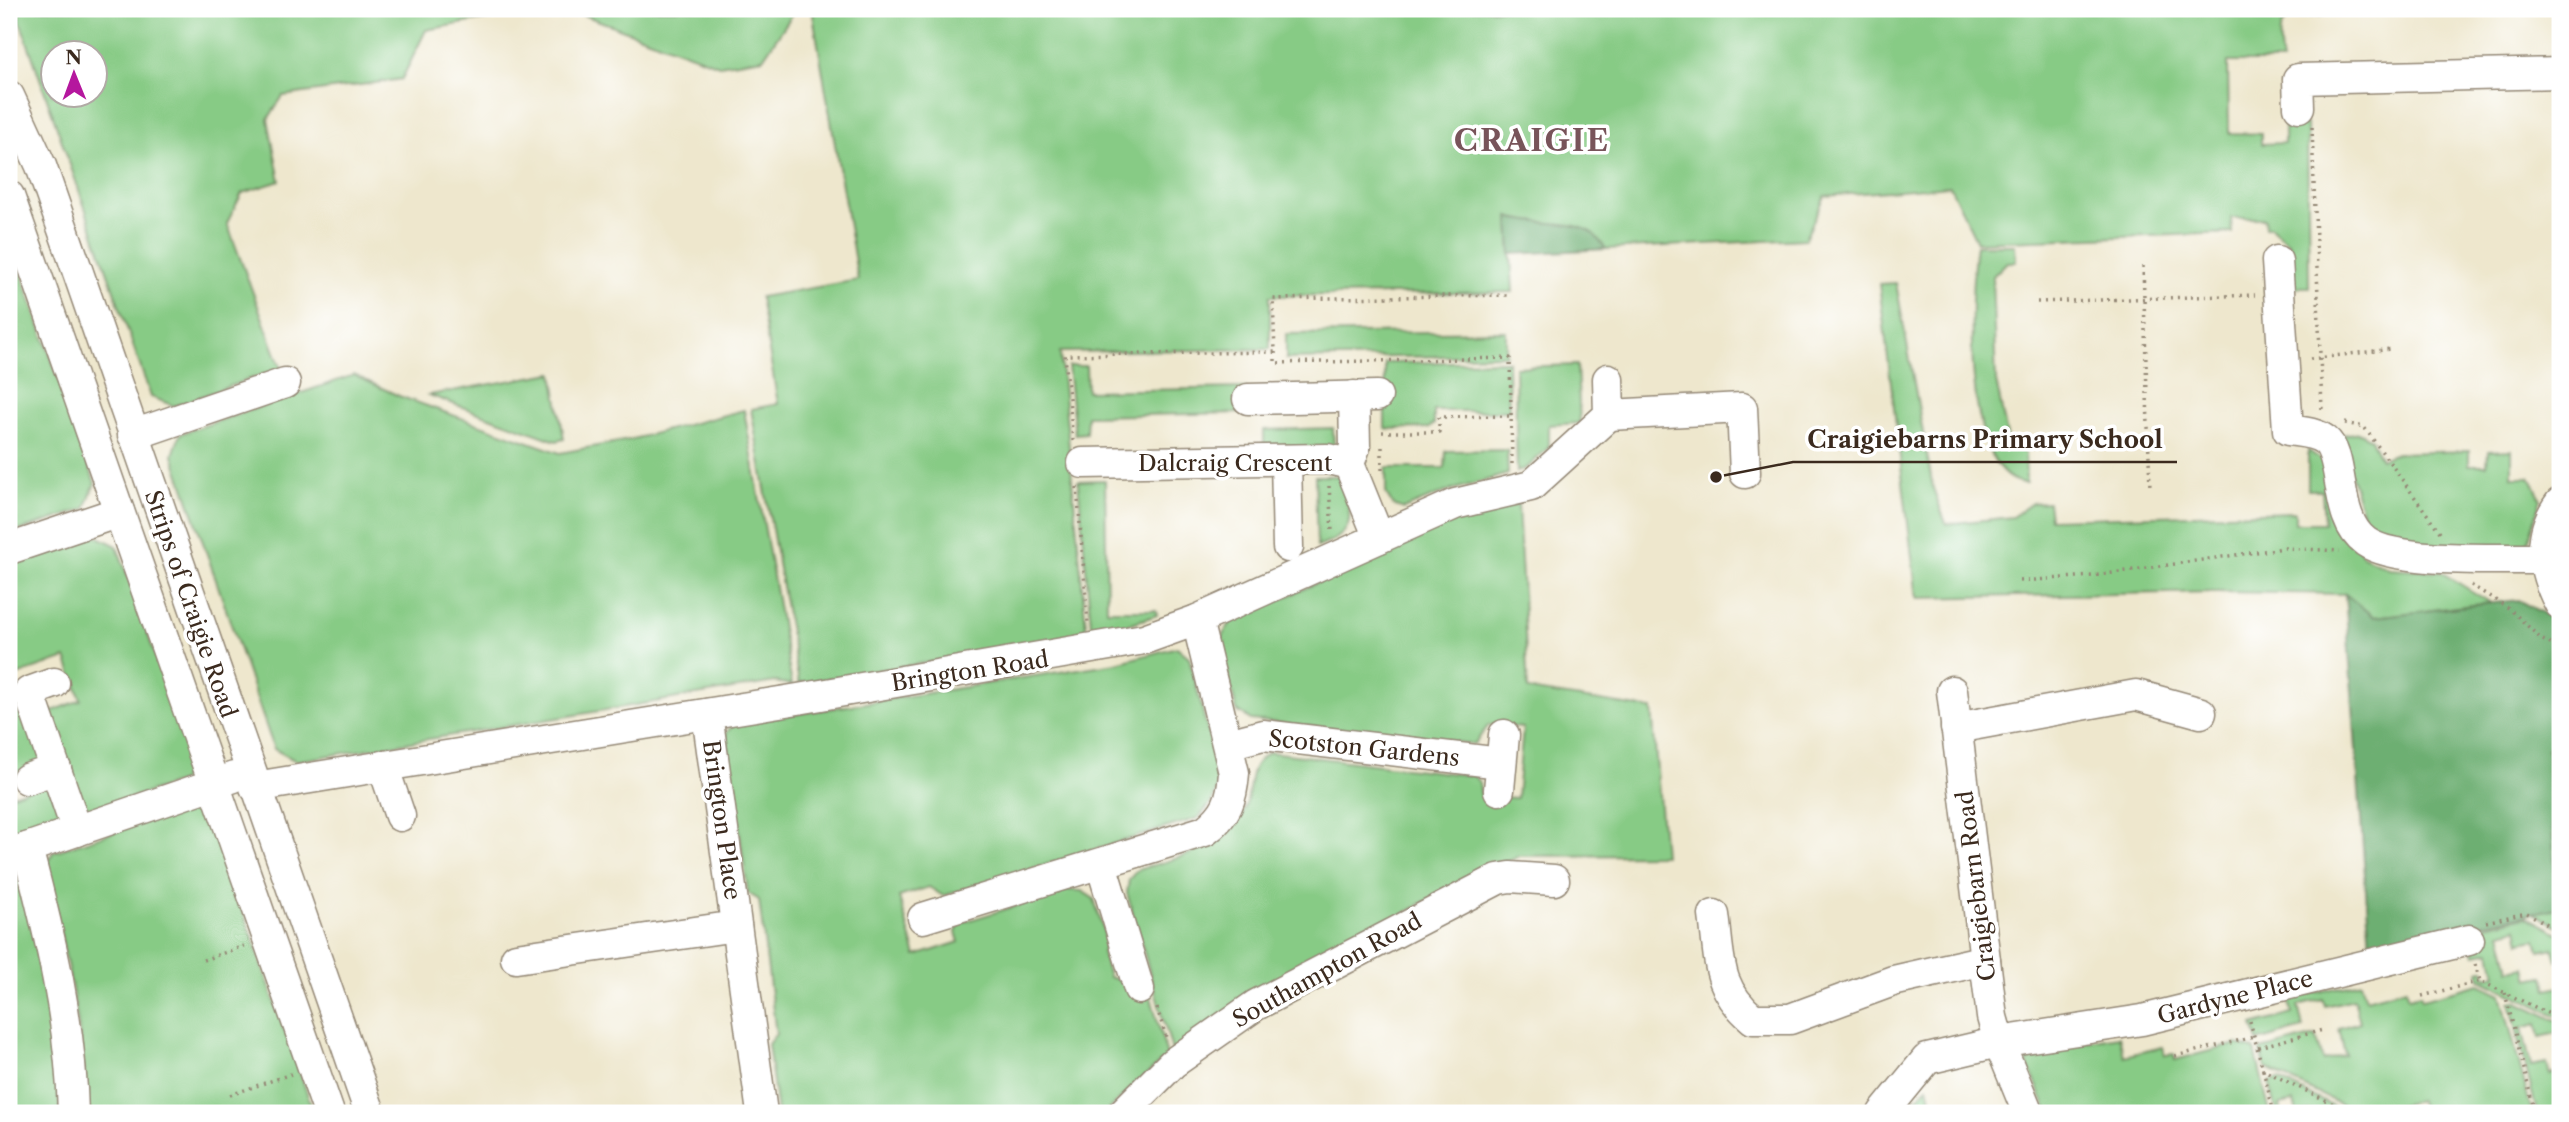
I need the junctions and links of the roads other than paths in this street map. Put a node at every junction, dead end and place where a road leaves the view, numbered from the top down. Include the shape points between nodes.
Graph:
1 (2560, 73) edge
2 (9, 96) edge
3 (2300, 107) road end
4 (9, 196) edge
5 (2277, 261) dead end
6 (1608, 379) dead end
7 (285, 383) dead end
8 (1248, 398) dead end
9 (1609, 415) junction
10 (133, 435) junction
11 (1286, 460) junction
12 (1338, 462) junction
13 (1077, 463) road end
14 (1745, 472) dead end
15 (2560, 503) edge
16 (119, 512) junction
17 (1379, 538) junction
18 (1288, 548) dead end
19 (9, 549) edge
20 (2542, 559) junction
21 (2560, 604) edge
22 (1197, 620) junction
23 (54, 683) dead end
24 (1952, 691) dead end
25 (707, 713) junction
26 (2201, 713) dead end
27 (1956, 728) junction
28 (1228, 744) junction
29 (1501, 763) dead end
30 (383, 766) junction
31 (56, 769) junction
32 (27, 779) dead end
33 (252, 779) junction
34 (215, 784) junction
35 (400, 817) dead end
36 (77, 831) junction
37 (18, 851) edge
38 (1101, 864) junction
39 (1555, 880) dead end
40 (1713, 915) dead end
41 (923, 918) dead end
42 (736, 926) junction
43 (2469, 940) road end
44 (516, 958) dead end
45 (1985, 960) junction
46 (1139, 989) road end
47 (1999, 1042) junction
48 (73, 1113) edge
49 (329, 1113) edge
50 (370, 1113) edge
51 (762, 1113) edge
52 (1123, 1113) edge
53 (1883, 1113) edge
54 (2028, 1113) edge

1 - 3 street via 2298,79
2 - 10 street, Strips of Craigie Road via 41,166
4 - 16 street, Strips of Craigie Road
5 - 20 street via 2283,360 2300,432 2324,439 2332,447 2345,513 2365,541 2396,554
6 - 9 street
7 - 10 street
8 - 12 street via 1366,396 1355,447
9 - 14 street via 1742,408
9 - 17 street, Brington Road via 1522,487 1455,504
10 - 33 street, Strips of Craigie Road
11 - 12 street, Dalcraig Crescent
11 - 13 street, Dalcraig Crescent
11 - 18 street
12 - 17 street, Dalcraig Crescent
15 - 20 street via 2547,524
16 - 19 street
16 - 34 street, Strips of Craigie Road
17 - 22 street, Brington Road
20 - 21 street
22 - 25 street, Brington Road via 1144,639 1090,650
22 - 28 street
23 - 31 street via 29,692
24 - 27 street, Craigiebarn Road
25 - 30 street, Brington Road
25 - 42 street, Brington Place
26 - 27 street via 2136,695
27 - 45 street, Craigiebarn Road
28 - 29 street, Scotston Gardens via 1263,736
28 - 38 street via 1234,773 1232,798 1222,817 1205,831
30 - 33 street, Brington Road
30 - 35 street
31 - 32 street
31 - 36 street
33 - 34 street, Brington Road
33 - 50 street, Strips of Craigie Road
34 - 36 street, Brington Road
34 - 49 street, Strips of Craigie Road
36 - 37 street, Brington Road
37 - 48 street via 62,997
38 - 41 street
38 - 46 street via 1119,963
39 - 52 street, Southampton Road via 1498,879 1405,925 1256,1006 1173,1063
40 - 45 street via 1724,985 1754,1019 1790,1019 1893,981
42 - 44 street, Brington Place via 565,939
42 - 51 street, Brington Place
43 - 47 street, Gardyne Place via 2142,1020
45 - 47 street, Craigiebarn Road
47 - 53 street via 1927,1059
47 - 54 street, Craigiebarn Road

